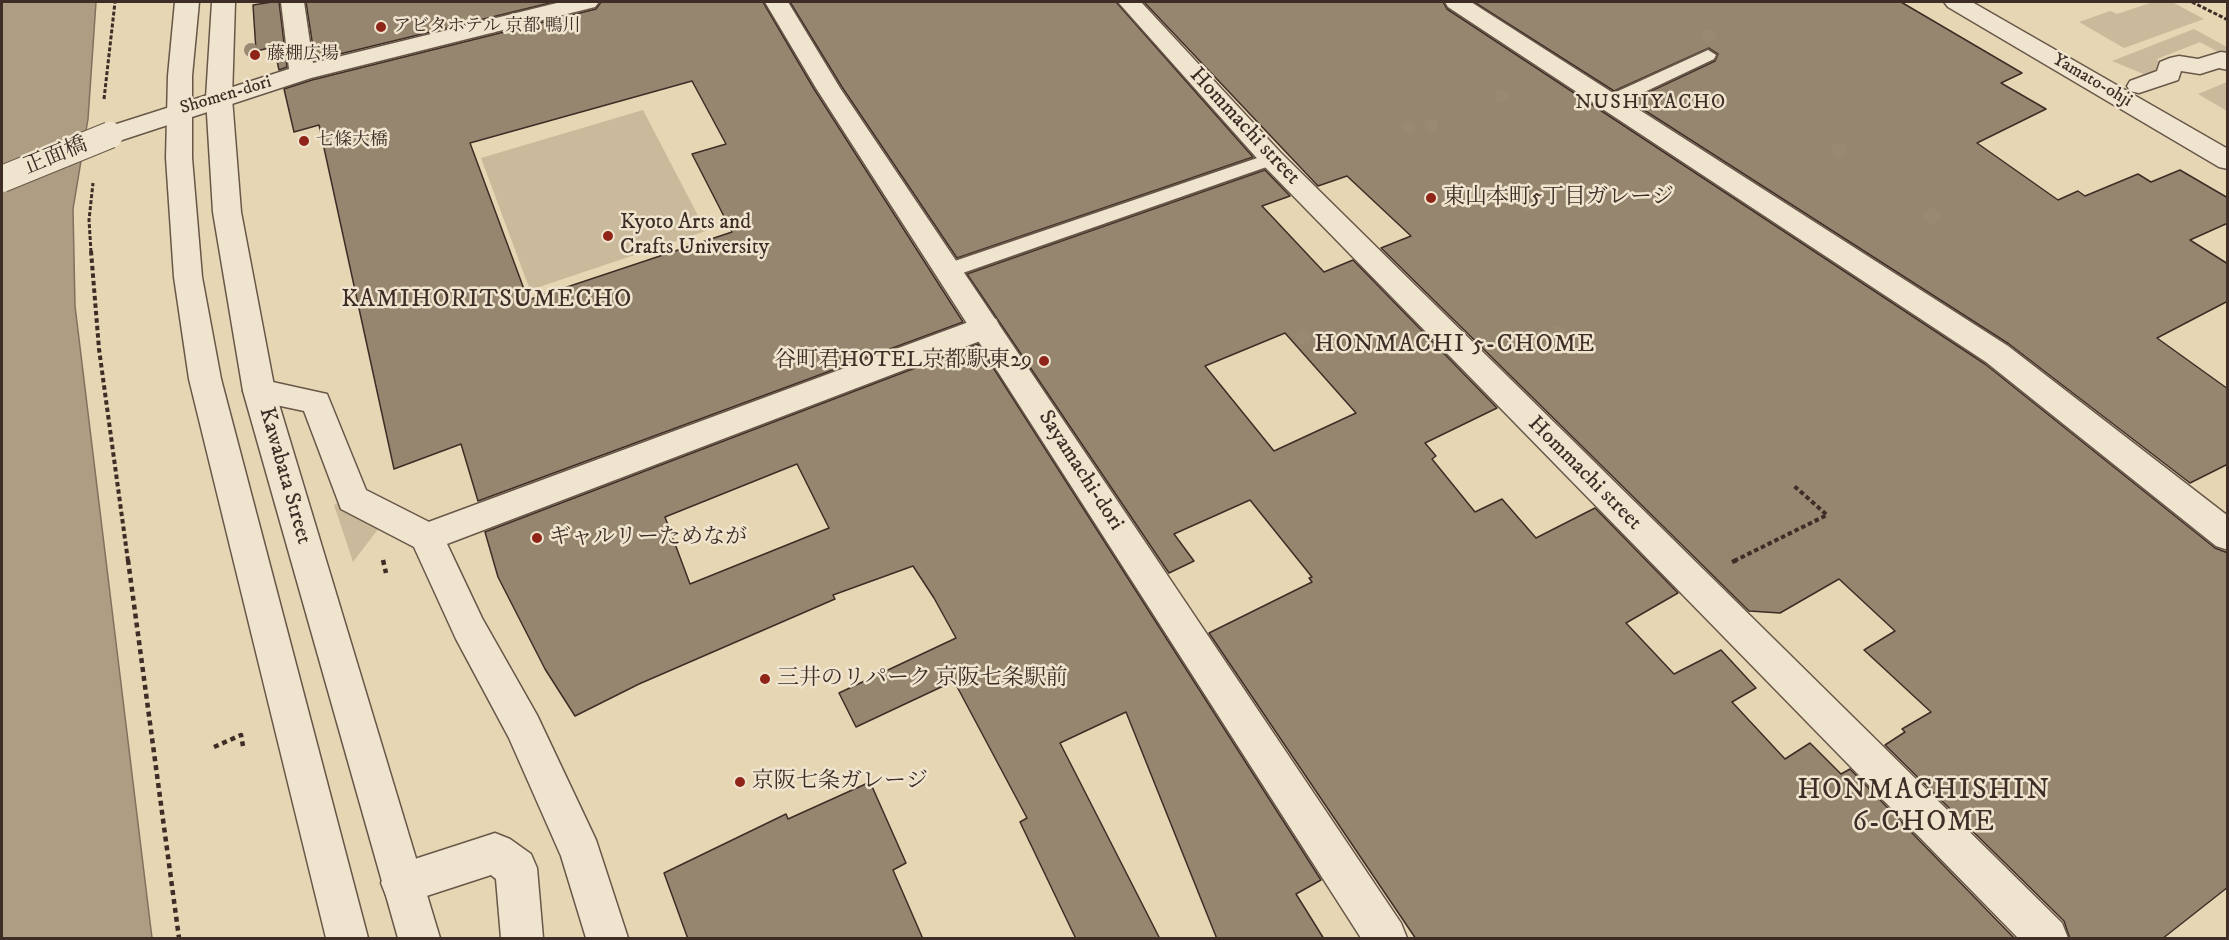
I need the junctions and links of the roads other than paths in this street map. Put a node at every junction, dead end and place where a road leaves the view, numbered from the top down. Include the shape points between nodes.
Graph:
1 (187, 2) edge
2 (223, 2) edge
3 (292, 2) edge
4 (587, 2) edge
5 (776, 2) edge
6 (1129, 2) edge
7 (1456, 2) edge
8 (1956, 2) edge
9 (514, 10) edge
10 (1708, 55) dead end
11 (2228, 63) edge
12 (302, 73) junction
13 (2139, 86) dead end
14 (219, 98) junction
15 (1609, 102) junction
16 (179, 111) junction
17 (110, 135) joint
18 (1272, 159) junction
19 (2228, 161) edge
20 (2, 179) edge
21 (950, 270) junction
22 (985, 327) junction
23 (259, 391) junction
24 (2228, 536) edge
25 (427, 537) junction
26 (402, 883) junction
27 (347, 939) edge
28 (419, 939) edge
29 (522, 939) edge
30 (607, 939) edge
31 (1386, 939) edge
32 (2047, 939) edge

1 - 16 street
2 - 14 street, Kawabata Street
3 - 12 street
4 - 9 street, Shomen-dori
5 - 21 street, Sayamachi-dori via 828,88
6 - 18 street, Hommachi street
7 - 15 street
8 - 19 street, Yamato-ohji
9 - 12 street, Shomen-dori
10 - 15 lane
11 - 13 street via 2221,59 2200,67 2179,63 2169,67 2169,75
12 - 14 street, Shomen-dori
14 - 16 street, Shomen-dori
14 - 23 street, Kawabata Street via 227,212
15 - 24 street via 1997,354
16 - 17 street, Shomen-dori
16 - 27 street via 188,277 205,379
17 - 20 street, 正面橋, bridge
18 - 21 lane
18 - 32 street, Hommachi street
21 - 22 street, Sayamachi-dori
22 - 25 street
22 - 31 street, Sayamachi-dori
23 - 25 street via 316,402 353,499
23 - 26 street, Kawabata Street
25 - 30 street via 469,628 523,727 576,843
26 - 28 street, Kawabata Street
26 - 29 street via 495,853 516,868

